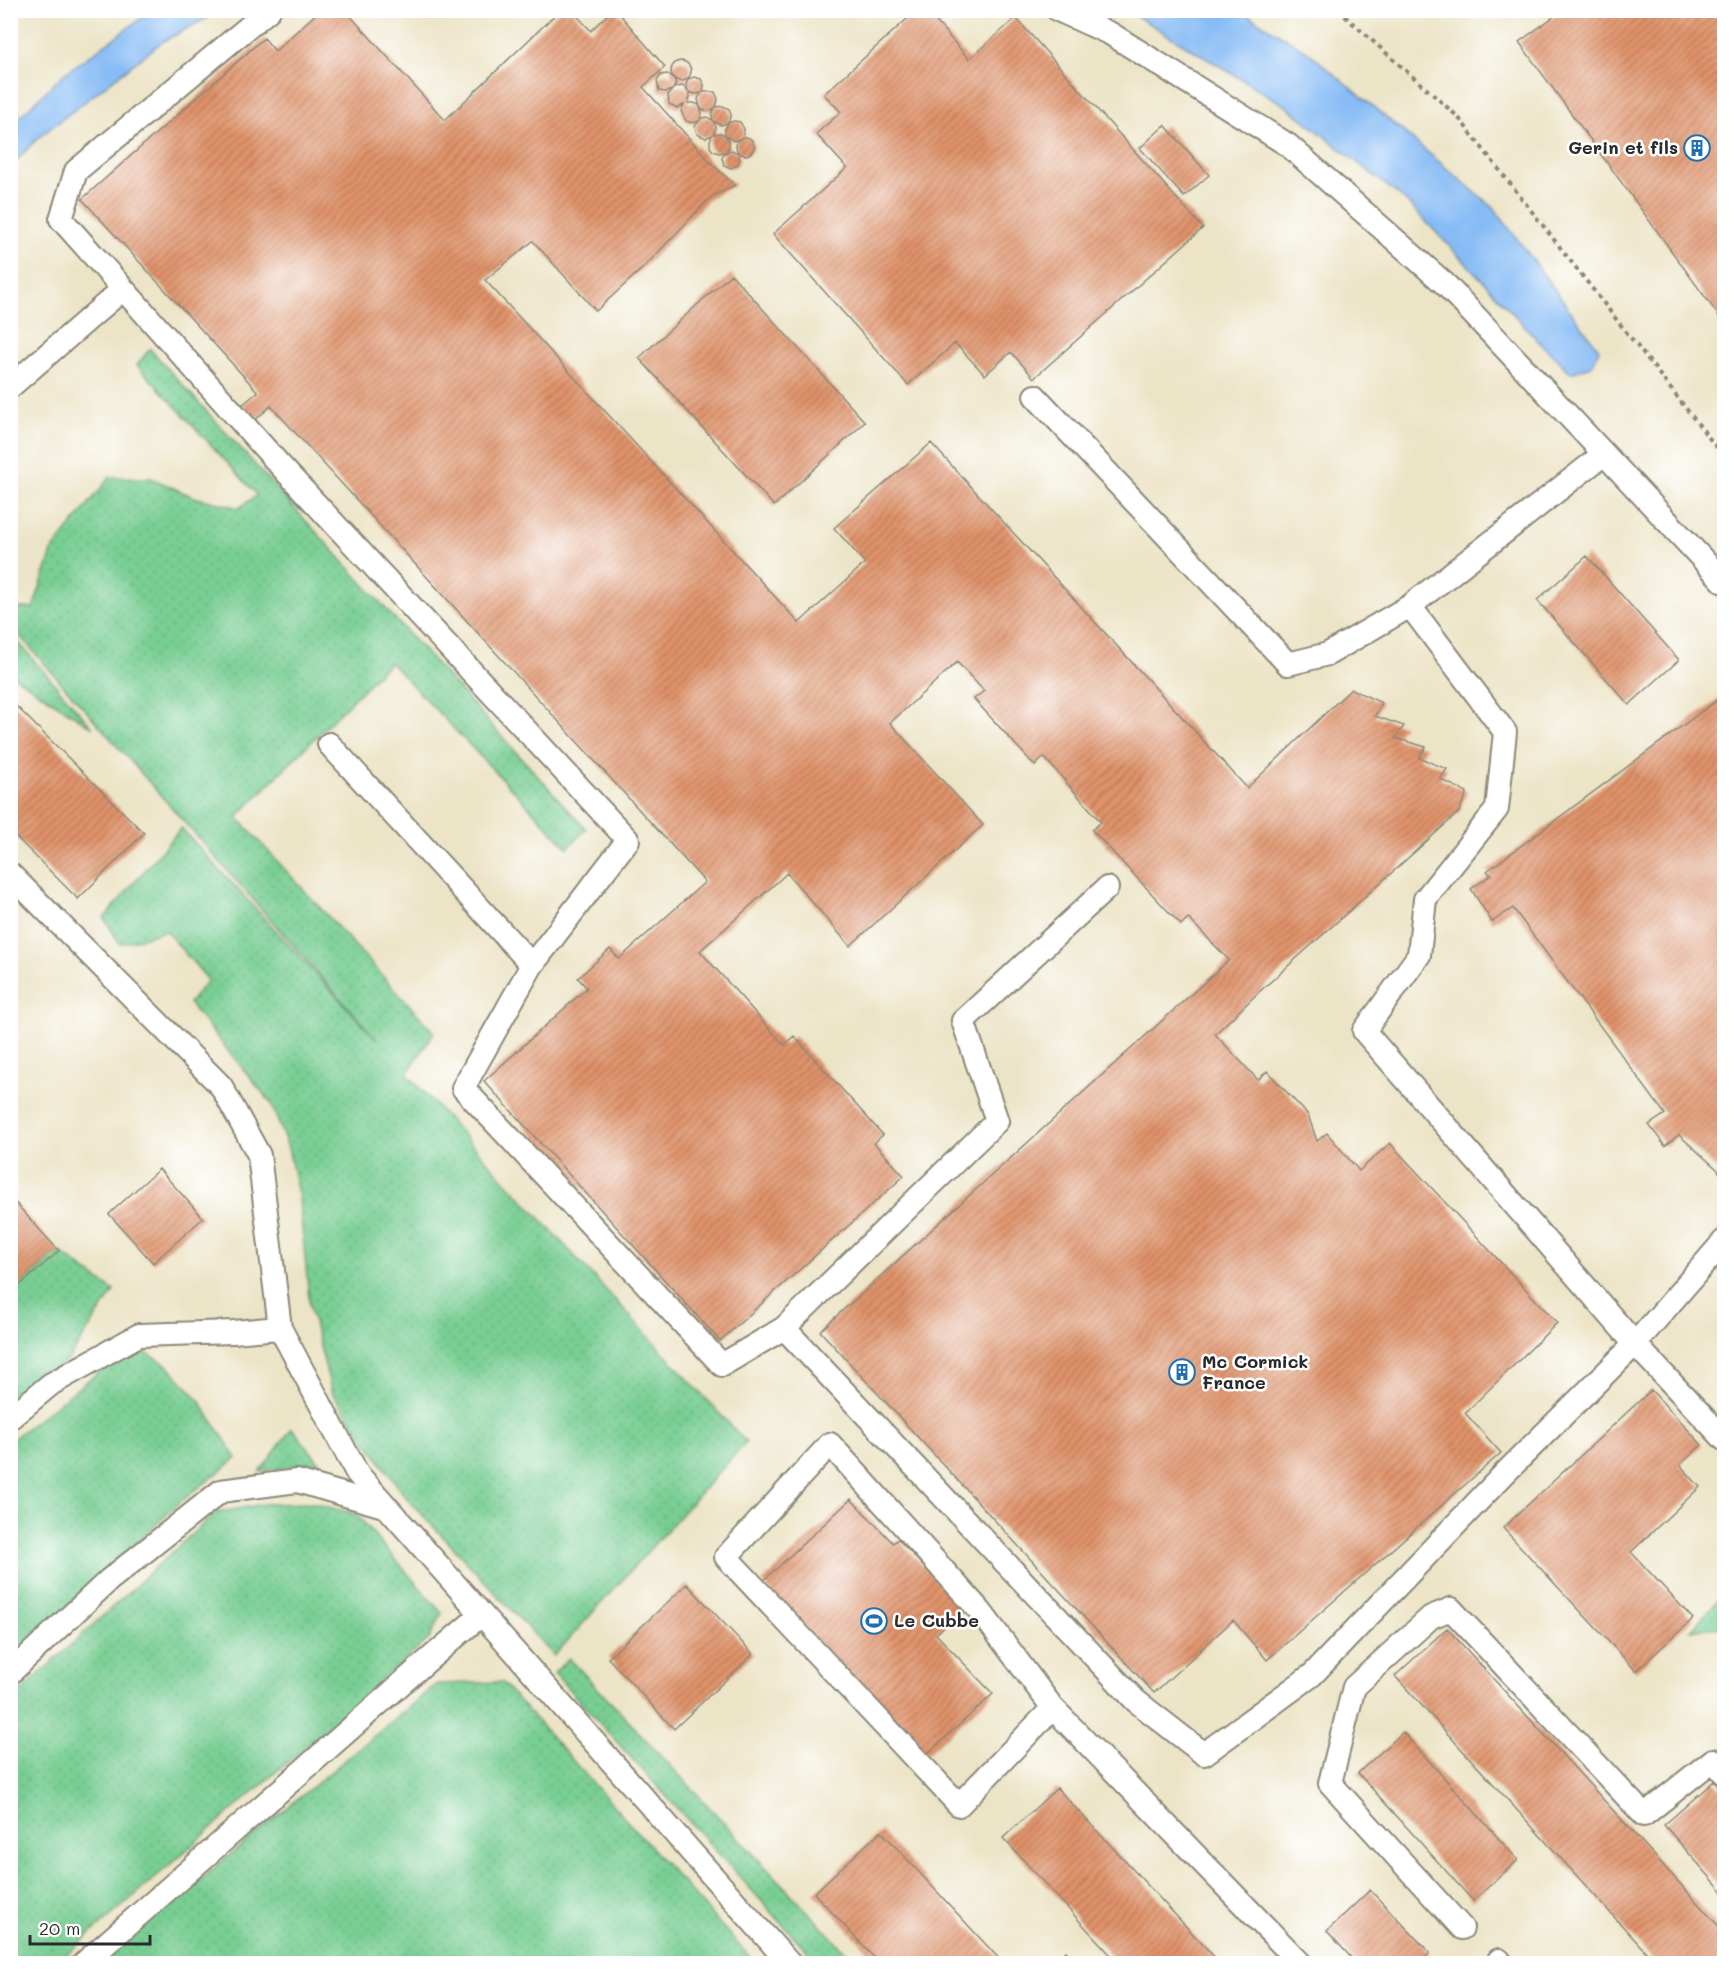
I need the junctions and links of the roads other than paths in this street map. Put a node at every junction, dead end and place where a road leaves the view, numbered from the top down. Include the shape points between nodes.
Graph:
1 (269, 10) edge
2 (1058, 10) edge
3 (123, 289) junction
4 (10, 387) edge
5 (1035, 396) dead end
6 (1604, 454) junction
7 (1725, 582) edge
8 (1410, 606) junction
9 (329, 744) dead end
10 (10, 874) edge
11 (1107, 888) dead end
12 (532, 965) junction
13 (1725, 1241) edge
14 (280, 1328) junction
15 (784, 1328) junction
16 (1635, 1344) junction
17 (10, 1418) edge
18 (1725, 1439) edge
19 (387, 1507) junction
20 (481, 1615) junction
21 (10, 1674) edge
22 (1053, 1708) junction
23 (1725, 1773) edge
24 (1462, 1928) dead end
25 (83, 1964) edge
26 (790, 1964) edge
27 (1301, 1964) edge

1 - 3 lane via 76,171 61,219
2 - 6 lane via 1111,34 1288,145 1446,285
3 - 4 lane
3 - 12 lane via 277,462 628,840
5 - 8 lane via 1288,664 1328,654
6 - 7 lane
6 - 8 lane
8 - 16 lane via 1505,732 1497,809 1425,899 1419,955 1364,1031
9 - 12 lane
10 - 14 lane via 221,1086 259,1155
11 - 15 lane via 963,1021 998,1121
12 - 15 lane via 463,1088 722,1365
13 - 16 lane
14 - 17 lane via 139,1335 51,1384
14 - 19 lane via 357,1473
15 - 16 lane via 1136,1701 1204,1754 1312,1675
16 - 18 lane
19 - 20 lane
19 - 21 lane via 297,1481 221,1491 109,1580
20 - 25 lane
20 - 26 lane
22 - 22 lane via 959,1805 726,1557 830,1444 981,1612
22 - 27 lane
23 - 24 lane via 1713,1760 1644,1815 1451,1609 1431,1617 1354,1687 1330,1783

